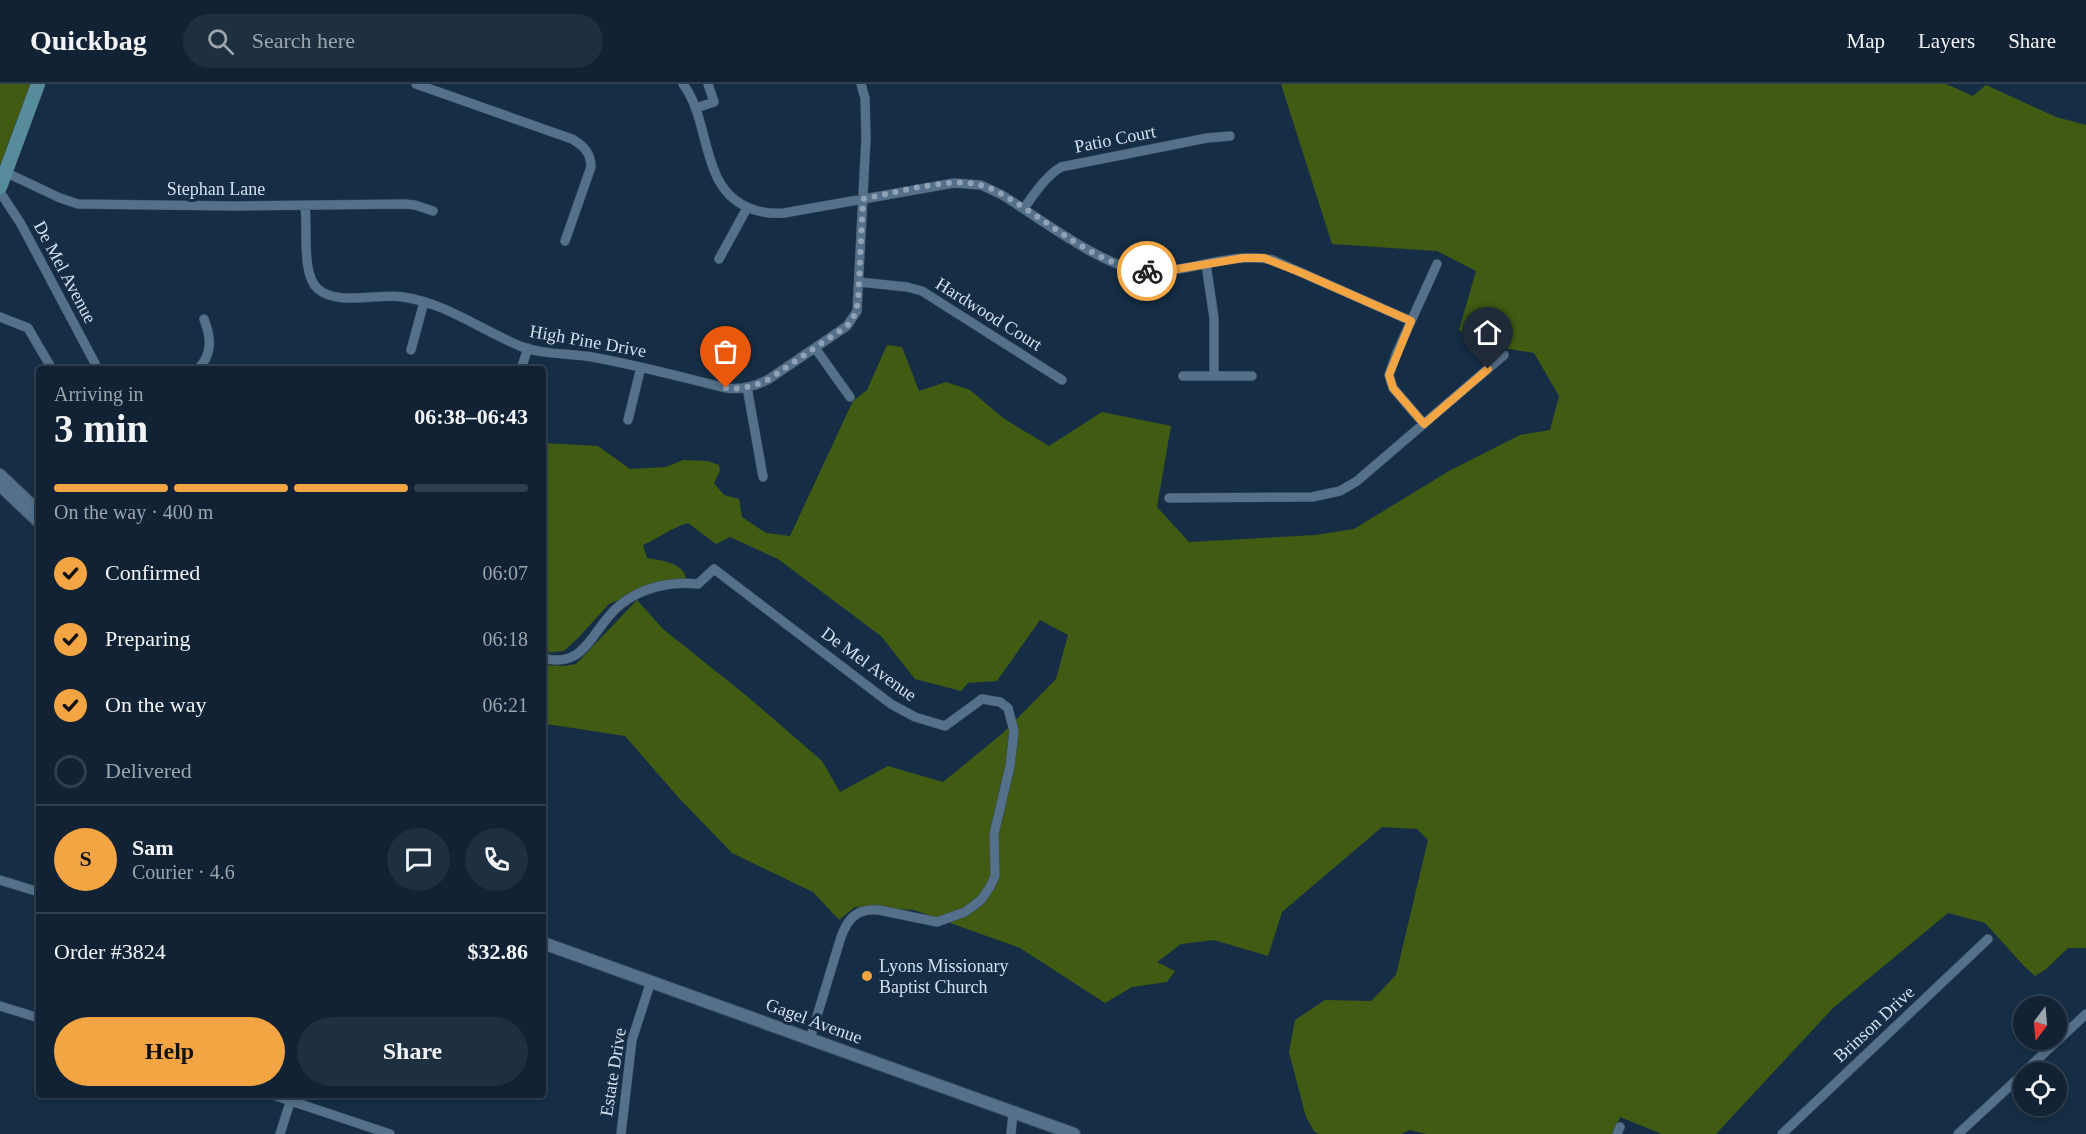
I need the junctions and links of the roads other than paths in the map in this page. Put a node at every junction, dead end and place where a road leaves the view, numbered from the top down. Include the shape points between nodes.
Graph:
1 (38, 84) edge
2 (416, 84) edge
3 (683, 84) edge
4 (708, 84) edge
5 (861, 84) edge
6 (696, 108) junction
7 (1230, 136) dead end
8 (5, 172) junction
9 (0, 187) edge
10 (0, 192) edge
11 (863, 199) junction
12 (305, 206) junction
13 (747, 207) junction
14 (1024, 208) junction
15 (433, 211) dead end
16 (565, 242) dead end
17 (719, 259) dead end
18 (1206, 264) junction
19 (1437, 264) dead end
20 (859, 282) junction
21 (423, 302) junction
22 (0, 317) edge
23 (204, 319) dead end
24 (1411, 321) junction
25 (528, 348) junction
26 (815, 348) junction
27 (411, 350) dead end
28 (1504, 355) dead end
29 (50, 366) edge
30 (96, 366) edge
31 (201, 366) edge
32 (522, 366) edge
33 (641, 367) junction
34 (1182, 376) dead end
35 (1214, 376) junction
36 (1251, 376) dead end
37 (1062, 380) dead end
38 (747, 387) junction
39 (850, 397) dead end
40 (628, 420) dead end
41 (1424, 424) junction
42 (0, 475) edge
43 (763, 477) dead end
44 (0, 485) edge
45 (1168, 498) dead end
46 (36, 509) edge
47 (36, 519) edge
48 (546, 659) edge
49 (0, 880) edge
50 (36, 891) edge
51 (1988, 939) dead end
52 (546, 944) edge
53 (651, 981) junction
54 (0, 1006) edge
55 (2086, 1014) edge
56 (36, 1017) edge
57 (810, 1039) junction
58 (2036, 1062) edge
59 (2013, 1083) edge
60 (292, 1098) edge
61 (1013, 1112) junction
62 (280, 1134) edge
63 (390, 1134) edge
64 (621, 1134) edge
65 (1011, 1134) edge
66 (1074, 1134) edge
67 (1782, 1134) edge
68 (1958, 1134) edge

1 - 8 main road
2 - 16 street via 572,140 584,148 591,167
3 - 6 street
4 - 6 street via 714,102
5 - 11 street, High Pine Drive via 866,117
6 - 13 street via 719,183
7 - 14 street, Patio Court via 1061,167 1035,191
8 - 9 main road
8 - 12 street, Stephan Lane via 78,204
10 - 30 street, De Mel Avenue
11 - 13 street via 775,214
11 - 14 street via 954,183 973,184 989,188
11 - 20 street, High Pine Drive
12 - 15 street, Stephan Lane via 405,204
12 - 21 street, High Pine Drive via 309,275 319,290 337,297 403,297
13 - 17 street
14 - 18 street via 1097,255 1124,267 1151,272
18 - 24 street via 1255,257 1272,260
18 - 35 street via 1214,318
19 - 24 street
20 - 26 street, High Pine Drive via 853,319
20 - 37 street, Hardwood Court via 922,291
21 - 25 street, High Pine Drive
21 - 27 street
22 - 29 street via 28,328
23 - 31 street via 210,351
24 - 41 street via 1389,375 1393,388
25 - 32 street
25 - 33 street, High Pine Drive
26 - 38 street, High Pine Drive via 769,379
26 - 39 street
28 - 41 street
33 - 38 street, High Pine Drive via 726,388
33 - 40 street
34 - 35 street
35 - 36 street
38 - 43 street
41 - 45 street via 1357,481 1330,494 1302,498
42 - 46 street
44 - 47 street
48 - 57 street, De Mel Avenue via 557,661 576,656 612,612 639,592 684,582 698,584 714,569 891,704 915,717 945,726 981,699 1008,708 1014,731 994,834 994,876 990,887 965,912 938,922 869,909 852,918 841,937
49 - 50 street
51 - 67 street, Brinson Drive
52 - 53 street, Gagel Avenue
53 - 57 street, Gagel Avenue
53 - 64 street, Estate Drive via 632,1040
54 - 56 street
55 - 58 street
57 - 61 street, Gagel Avenue
59 - 68 street
60 - 62 street
60 - 63 street
61 - 65 street
61 - 66 street, Gagel Avenue

